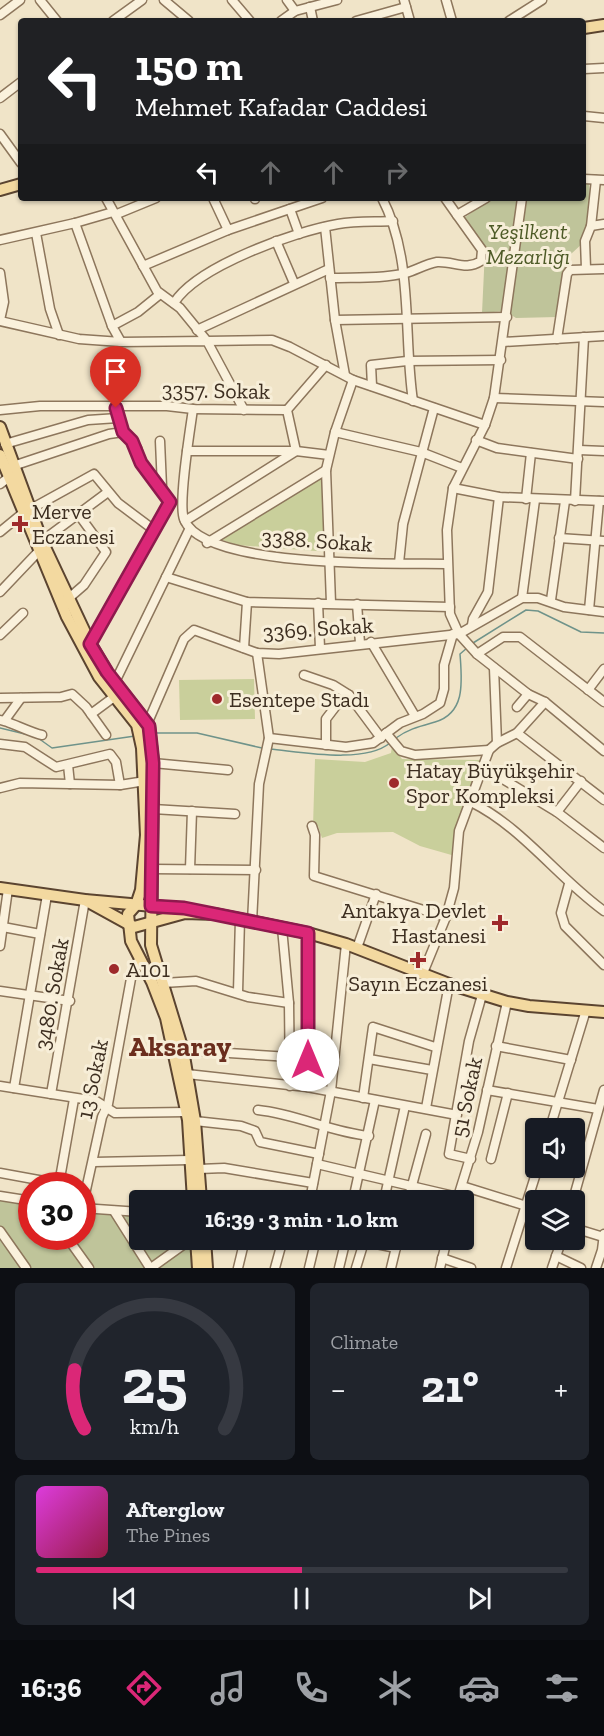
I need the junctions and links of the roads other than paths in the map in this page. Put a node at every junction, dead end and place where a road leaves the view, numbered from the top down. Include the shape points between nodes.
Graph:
1 (40, 0) edge
2 (142, 0) edge
3 (164, 0) edge
4 (232, 0) edge
5 (287, 0) edge
6 (337, 0) edge
7 (446, 0) edge
8 (542, 0) edge
9 (18, 1) edge
10 (532, 3) edge
11 (405, 4) edge
12 (310, 7) junction
13 (295, 11) junction
14 (0, 15) edge
15 (55, 18) edge
16 (117, 18) edge
17 (185, 18) edge
18 (247, 18) edge
19 (285, 18) edge
20 (312, 18) edge
21 (365, 18) edge
22 (451, 18) edge
23 (513, 18) edge
24 (604, 25) edge
25 (586, 28) edge
26 (604, 68) edge
27 (586, 69) edge
28 (18, 84) edge
29 (0, 98) edge
30 (586, 116) edge
31 (604, 118) edge
32 (0, 134) edge
33 (18, 155) edge
34 (600, 180) edge
35 (18, 185) edge
36 (0, 190) edge
37 (108, 201) edge
38 (148, 201) edge
39 (214, 201) edge
40 (314, 201) edge
41 (383, 201) edge
42 (447, 201) edge
43 (481, 201) edge
44 (522, 201) edge
45 (290, 210) junction
46 (115, 213) junction
47 (457, 215) junction
48 (393, 221) junction
49 (75, 223) junction
50 (604, 224) edge
51 (591, 226) junction
52 (325, 227) junction
53 (228, 230) junction
54 (36, 233) junction
55 (299, 234) junction
56 (0, 240) edge
57 (276, 242) junction
58 (143, 266) junction
59 (586, 268) junction
60 (604, 269) edge
61 (0, 273) edge
62 (405, 273) junction
63 (330, 274) junction
64 (294, 283) junction
65 (159, 295) junction
66 (174, 303) junction
67 (507, 317) junction
68 (405, 318) junction
69 (0, 320) edge
70 (335, 320) junction
71 (112, 326) junction
72 (197, 330) junction
73 (59, 334) junction
74 (604, 336) edge
75 (584, 337) junction
76 (557, 339) junction
77 (207, 341) junction
78 (122, 342) junction
79 (503, 342) junction
80 (501, 360) junction
81 (407, 361) junction
82 (326, 365) junction
83 (349, 378) junction
84 (372, 386) junction
85 (494, 398) junction
86 (413, 401) junction
87 (580, 401) junction
88 (604, 402) edge
89 (434, 408) junction
90 (193, 409) junction
91 (0, 410) edge
92 (244, 410) junction
93 (287, 410) junction
94 (117, 413) junction
95 (485, 425) junction
96 (0, 427) edge
97 (123, 432) junction
98 (334, 432) junction
99 (476, 440) junction
100 (160, 441) dead end
101 (5, 444) junction
102 (187, 451) junction
103 (296, 451) junction
104 (604, 451) edge
105 (421, 452) junction
106 (531, 453) junction
107 (578, 454) junction
108 (0, 455) edge
109 (329, 455) junction
110 (13, 466) junction
111 (462, 468) junction
112 (326, 470) junction
113 (4, 481) edge
114 (162, 488) junction
115 (453, 488) junction
116 (108, 492) junction
117 (499, 497) junction
118 (531, 500) junction
119 (570, 501) junction
120 (602, 501) edge
121 (26, 512) junction
122 (79, 516) junction
123 (187, 525) junction
124 (154, 530) junction
125 (0, 532) edge
126 (559, 538) junction
127 (600, 540) edge
128 (42, 541) junction
129 (207, 543) junction
130 (38, 552) junction
131 (330, 561) junction
132 (399, 563) junction
133 (447, 564) junction
134 (166, 577) junction
135 (0, 592) edge
136 (69, 598) junction
137 (522, 598) junction
138 (551, 600) junction
139 (247, 602) junction
140 (318, 603) junction
141 (331, 603) junction
142 (357, 604) junction
143 (450, 607) junction
144 (589, 610) junction
145 (604, 612) edge
146 (23, 613) dead end
147 (472, 625) junction
148 (456, 634) junction
149 (0, 635) edge
150 (371, 642) junction
151 (360, 643) junction
152 (90, 644) junction
153 (244, 648) junction
154 (320, 648) junction
155 (257, 653) junction
156 (477, 654) junction
157 (494, 668) junction
158 (604, 669) edge
159 (304, 675) dead end
160 (115, 682) junction
161 (588, 690) junction
162 (528, 694) junction
163 (349, 695) junction
164 (114, 697) junction
165 (0, 698) edge
166 (21, 698) junction
167 (545, 702) junction
168 (604, 702) edge
169 (517, 707) dead end
170 (91, 714) junction
171 (415, 716) junction
172 (3, 720) edge
173 (144, 723) junction
174 (516, 733) junction
175 (42, 735) dead end
176 (106, 735) dead end
177 (383, 736) junction
178 (269, 738) junction
179 (497, 743) junction
180 (0, 744) edge
181 (327, 745) junction
182 (148, 747) junction
183 (489, 750) junction
184 (604, 752) edge
185 (153, 763) junction
186 (68, 765) junction
187 (483, 767) junction
188 (228, 770) dead end
189 (145, 781) junction
190 (580, 781) junction
191 (70, 784) junction
192 (120, 784) junction
193 (0, 788) edge
194 (604, 800) edge
195 (471, 802) junction
196 (153, 809) junction
197 (192, 811) junction
198 (557, 812) junction
199 (235, 814) dead end
200 (312, 826) dead end
201 (604, 848) edge
202 (190, 868) junction
203 (152, 869) junction
204 (256, 870) junction
205 (569, 884) junction
206 (4, 889) edge
207 (376, 894) junction
208 (47, 895) junction
209 (85, 900) junction
210 (136, 905) junction
211 (151, 906) junction
212 (604, 911) edge
213 (196, 912) junction
214 (446, 917) junction
215 (240, 919) junction
216 (252, 922) junction
217 (128, 924) junction
218 (151, 924) junction
219 (3, 927) junction
220 (282, 928) junction
221 (308, 933) junction
222 (40, 934) junction
223 (0, 946) edge
224 (352, 946) junction
225 (140, 958) junction
226 (604, 965) edge
227 (423, 973) junction
228 (163, 983) junction
229 (450, 984) junction
230 (0, 991) edge
231 (238, 992) junction
232 (30, 995) junction
233 (482, 995) junction
234 (70, 1001) junction
235 (507, 1002) junction
236 (289, 1003) junction
237 (586, 1010) junction
238 (604, 1012) edge
239 (496, 1046) junction
240 (435, 1047) junction
241 (183, 1050) junction
242 (290, 1057) junction
243 (369, 1059) junction
244 (571, 1060) junction
245 (432, 1070) junction
246 (187, 1074) junction
247 (0, 1086) edge
248 (290, 1086) junction
249 (307, 1087) junction
250 (14, 1088) junction
251 (487, 1090) junction
252 (331, 1091) junction
253 (508, 1093) junction
254 (51, 1094) junction
255 (603, 1095) edge
256 (363, 1098) junction
257 (74, 1099) junction
258 (375, 1100) junction
259 (560, 1101) junction
260 (405, 1106) junction
261 (106, 1107) junction
262 (426, 1108) junction
263 (598, 1109) junction
264 (258, 1110) dead end
265 (186, 1112) junction
266 (458, 1114) junction
267 (554, 1118) edge
268 (195, 1121) junction
269 (324, 1126) junction
270 (426, 1134) dead end
271 (369, 1136) junction
272 (319, 1154) junction
273 (471, 1159) junction
274 (491, 1159) dead end
275 (189, 1160) junction
276 (94, 1162) junction
277 (317, 1164) junction
278 (199, 1169) junction
279 (65, 1172) edge
280 (90, 1172) edge
281 (0, 1173) edge
282 (360, 1174) junction
283 (18, 1176) edge
284 (388, 1181) junction
285 (313, 1183) junction
286 (462, 1186) junction
287 (412, 1187) junction
288 (192, 1190) edge
289 (200, 1190) edge
290 (312, 1190) edge
291 (356, 1190) edge
292 (386, 1190) edge
293 (411, 1190) edge
294 (423, 1190) edge
295 (460, 1190) edge
296 (576, 1190) edge
297 (0, 1196) edge
298 (18, 1199) edge
299 (525, 1205) joint
300 (96, 1209) edge
301 (114, 1211) junction
302 (129, 1212) edge
303 (0, 1231) edge
304 (585, 1231) edge
305 (604, 1235) edge
306 (76, 1250) edge
307 (176, 1250) edge
308 (197, 1250) edge
309 (206, 1250) edge
310 (242, 1250) edge
311 (280, 1250) edge
312 (313, 1250) edge
313 (343, 1250) edge
314 (361, 1250) edge
315 (395, 1250) edge
316 (444, 1250) edge
317 (558, 1250) edge
318 (603, 1251) edge
319 (556, 1256) junction
320 (442, 1258) junction
321 (26, 1268) edge
322 (89, 1268) edge
323 (150, 1268) edge
324 (198, 1268) edge
325 (207, 1268) edge
326 (238, 1268) edge
327 (275, 1268) edge
328 (309, 1268) edge
329 (339, 1268) edge
330 (356, 1268) edge
331 (391, 1268) edge
332 (440, 1268) edge
333 (471, 1268) edge
334 (506, 1268) edge
335 (552, 1268) edge
336 (581, 1268) edge
337 (596, 1268) edge

1 - 15 street
2 - 16 street
3 - 17 street
4 - 18 street
5 - 13 street
6 - 12 street
7 - 22 street
8 - 10 street
9 - 14 street
10 - 23 street
11 - 21 street
12 - 13 street
12 - 20 street
13 - 19 street
24 - 25 main road
26 - 27 street
28 - 29 street
30 - 31 street
32 - 33 street
34 - 51 street
35 - 36 main road
37 - 46 street
38 - 46 street
39 - 53 street
40 - 45 street
41 - 48 street
42 - 47 street
43 - 47 street
44 - 67 street
45 - 53 street
45 - 55 street
46 - 49 street
46 - 58 street
47 - 62 street via 482,250 482,261 473,267 448,261 431,263
48 - 52 street
48 - 62 street
49 - 54 street
49 - 71 street
50 - 51 street
51 - 59 street via 585,241
52 - 55 street
52 - 63 street
53 - 58 street
54 - 56 street
54 - 73 street via 50,309
55 - 57 street
57 - 64 street
57 - 66 street via 223,265 197,281
58 - 65 street
59 - 60 street
59 - 76 street via 567,274
61 - 69 street via 4,302
62 - 63 street
62 - 68 street
63 - 64 street
63 - 70 street
64 - 72 street
65 - 66 street
65 - 71 street
66 - 72 street
67 - 68 street
67 - 79 street
68 - 70 street
68 - 81 street
69 - 73 street
70 - 83 street
71 - 78 street
72 - 77 street
73 - 78 street
74 - 75 street
75 - 76 street
75 - 87 street
76 - 79 street
77 - 78 street
77 - 82 street via 272,340
77 - 92 street
79 - 80 street
80 - 81 street
80 - 85 street
81 - 84 street via 371,365
81 - 86 street
82 - 83 street
82 - 93 street
83 - 84 street
83 - 98 street
84 - 86 street
85 - 87 street
85 - 95 street
86 - 89 street
87 - 88 street
87 - 107 street
89 - 95 street
89 - 105 street
90 - 92 street, 3357. Sokak
90 - 94 street, 3357. Sokak via 167,406
90 - 102 street
91 - 94 street, 3357. Sokak via 40,406
92 - 93 street, 3357. Sokak
93 - 103 street
94 - 97 street
94 - 101 street
95 - 99 street
96 - 101 main road
97 - 110 street
97 - 114 street
98 - 105 street
98 - 109 street
99 - 106 street via 496,448
99 - 111 street
100 - 114 street
101 - 110 main road
102 - 103 street
102 - 123 street via 183,516
103 - 109 street
103 - 123 street
104 - 107 street
105 - 111 street
105 - 132 street via 403,524
106 - 107 street
106 - 118 street
107 - 119 street
108 - 113 main road
109 - 112 street
110 - 121 main road
111 - 115 street
112 - 129 street
112 - 131 street
113 - 121 main road
114 - 124 street via 170,507
115 - 117 street
115 - 133 street
116 - 121 street via 94,474
116 - 122 street
116 - 124 street
117 - 118 street
117 - 147 street via 488,592
118 - 119 street
118 - 137 street
119 - 120 street
119 - 126 street
120 - 127 street
121 - 125 street
121 - 128 main road
121 - 130 main road
122 - 128 street
122 - 136 street via 106,552 84,585
123 - 129 street, 3388. Sokak
123 - 134 street
124 - 152 street
126 - 127 street
126 - 138 street
127 - 144 street
128 - 136 main road
129 - 131 street, 3388. Sokak via 250,554
130 - 135 street
130 - 164 main road via 87,657
131 - 132 street, 3388. Sokak
131 - 141 street
132 - 133 street, 3388. Sokak
133 - 143 street
134 - 139 street
134 - 160 street
136 - 152 main road
137 - 138 street
137 - 147 street
138 - 144 street via 564,607
139 - 140 street
139 - 153 street
140 - 141 street
140 - 154 street
141 - 142 street
142 - 143 street
142 - 151 street
143 - 148 street
144 - 145 street
146 - 149 street
147 - 148 street
148 - 150 street, 3369. Sokak
148 - 156 street
148 - 171 street via 444,665 443,697 434,708
150 - 151 street, 3369. Sokak
150 - 171 street
151 - 154 street, 3369. Sokak
152 - 160 main road
153 - 155 street, 3369. Sokak
153 - 173 street, 3369. Sokak via 194,630 184,639
154 - 155 street, 3369. Sokak
155 - 178 street
156 - 157 street
156 - 161 street via 503,637 520,637
157 - 162 street
157 - 179 street
158 - 161 street
159 - 163 street
160 - 173 main road
161 - 168 street
162 - 167 street
162 - 169 street
163 - 177 street
163 - 181 street via 326,719
164 - 170 street
164 - 173 main road
165 - 166 street
166 - 170 street via 72,694
166 - 172 street
167 - 174 street
167 - 184 street
170 - 176 street
171 - 177 street
172 - 175 street
173 - 182 main road
174 - 179 street
174 - 190 street
177 - 181 street via 366,746
177 - 183 street via 401,751 416,755
178 - 181 street
178 - 204 street via 259,784
179 - 183 street
180 - 186 street via 24,747 56,766
182 - 185 main road
182 - 189 main road
183 - 187 street
185 - 188 street
185 - 196 main road
186 - 191 street
186 - 192 street via 110,754 116,762
187 - 195 street
187 - 198 street
189 - 192 street
189 - 210 main road via 144,871
190 - 194 street
190 - 198 street
191 - 192 street
191 - 193 street via 20,783
195 - 205 street via 504,823
195 - 214 street via 459,831 454,888
196 - 197 street
196 - 203 main road
197 - 199 street
197 - 202 street
198 - 201 street
200 - 207 street via 314,876
202 - 203 street
202 - 204 street
203 - 211 main road
204 - 216 street
205 - 212 street
205 - 226 street via 561,913 566,926
206 - 208 main road
206 - 219 street
207 - 214 street
207 - 224 street
208 - 209 main road
208 - 222 street
209 - 210 main road
209 - 217 main road
209 - 234 street, 3480. Sokak
210 - 211 main road
210 - 217 main road via 128,914
211 - 213 main road
211 - 218 main road
213 - 215 main road
213 - 218 main road
214 - 227 street
215 - 216 main road
215 - 231 street
216 - 220 main road
217 - 218 main road
217 - 225 main road
218 - 228 main road via 154,959
219 - 222 street
219 - 223 street
220 - 221 main road
220 - 236 street
221 - 224 main road
221 - 249 street
222 - 232 street
224 - 227 main road
224 - 252 street
225 - 261 street, 13 Sokak via 132,974
225 - 265 main road via 166,1018
227 - 229 main road
228 - 231 street via 196,981
228 - 241 main road
229 - 233 main road
229 - 240 street
230 - 232 street
231 - 236 street via 256,999
232 - 234 street
232 - 250 street
233 - 235 main road
233 - 266 street via 469,1041
234 - 254 street, 3480. Sokak
235 - 237 main road
235 - 239 street, 51 Sokak
236 - 242 street
237 - 238 main road
237 - 244 street
239 - 244 street
239 - 251 street, 51 Sokak
240 - 243 street via 373,1027
240 - 245 street
241 - 242 street
241 - 246 main road
242 - 248 street
243 - 245 street
243 - 256 street
244 - 259 street
245 - 262 street
246 - 248 street
246 - 268 main road
247 - 250 street
248 - 249 street
249 - 252 street
250 - 254 street
251 - 253 street
251 - 273 street, 51 Sokak
252 - 256 street
252 - 269 street
253 - 259 street
253 - 274 street
254 - 257 street
255 - 263 street
256 - 258 street
257 - 261 street via 96,1101
257 - 279 street
258 - 260 street
258 - 271 street
259 - 263 street
259 - 267 street
260 - 262 street
260 - 284 street
261 - 265 street via 115,1113
261 - 276 street, 13 Sokak
262 - 266 street
263 - 296 street
264 - 269 street
265 - 275 main road
266 - 273 street via 449,1154
268 - 272 street via 241,1126 255,1131 260,1142
268 - 278 main road
269 - 271 street
269 - 272 street
270 - 287 street
271 - 282 street
272 - 277 street
273 - 286 street, 51 Sokak
275 - 276 street
275 - 288 main road
276 - 280 street, 13 Sokak
277 - 282 street
277 - 285 street
278 - 285 street via 224,1168
278 - 289 main road
281 - 283 street
282 - 284 street
282 - 291 street
284 - 287 street
284 - 292 street
285 - 290 street
286 - 295 street, 51 Sokak
286 - 299 street
287 - 293 street
287 - 294 street
297 - 298 street
299 - 334 street
300 - 301 street
301 - 302 street
301 - 323 street
303 - 321 street
304 - 305 street
305 - 318 street
306 - 322 street
307 - 323 street
308 - 324 main road
309 - 325 main road
310 - 326 street
311 - 327 street
312 - 328 street
313 - 329 street
314 - 330 street
315 - 331 street
316 - 320 street
317 - 319 street
318 - 337 street
319 - 335 street
319 - 336 street
320 - 332 street
320 - 333 street

